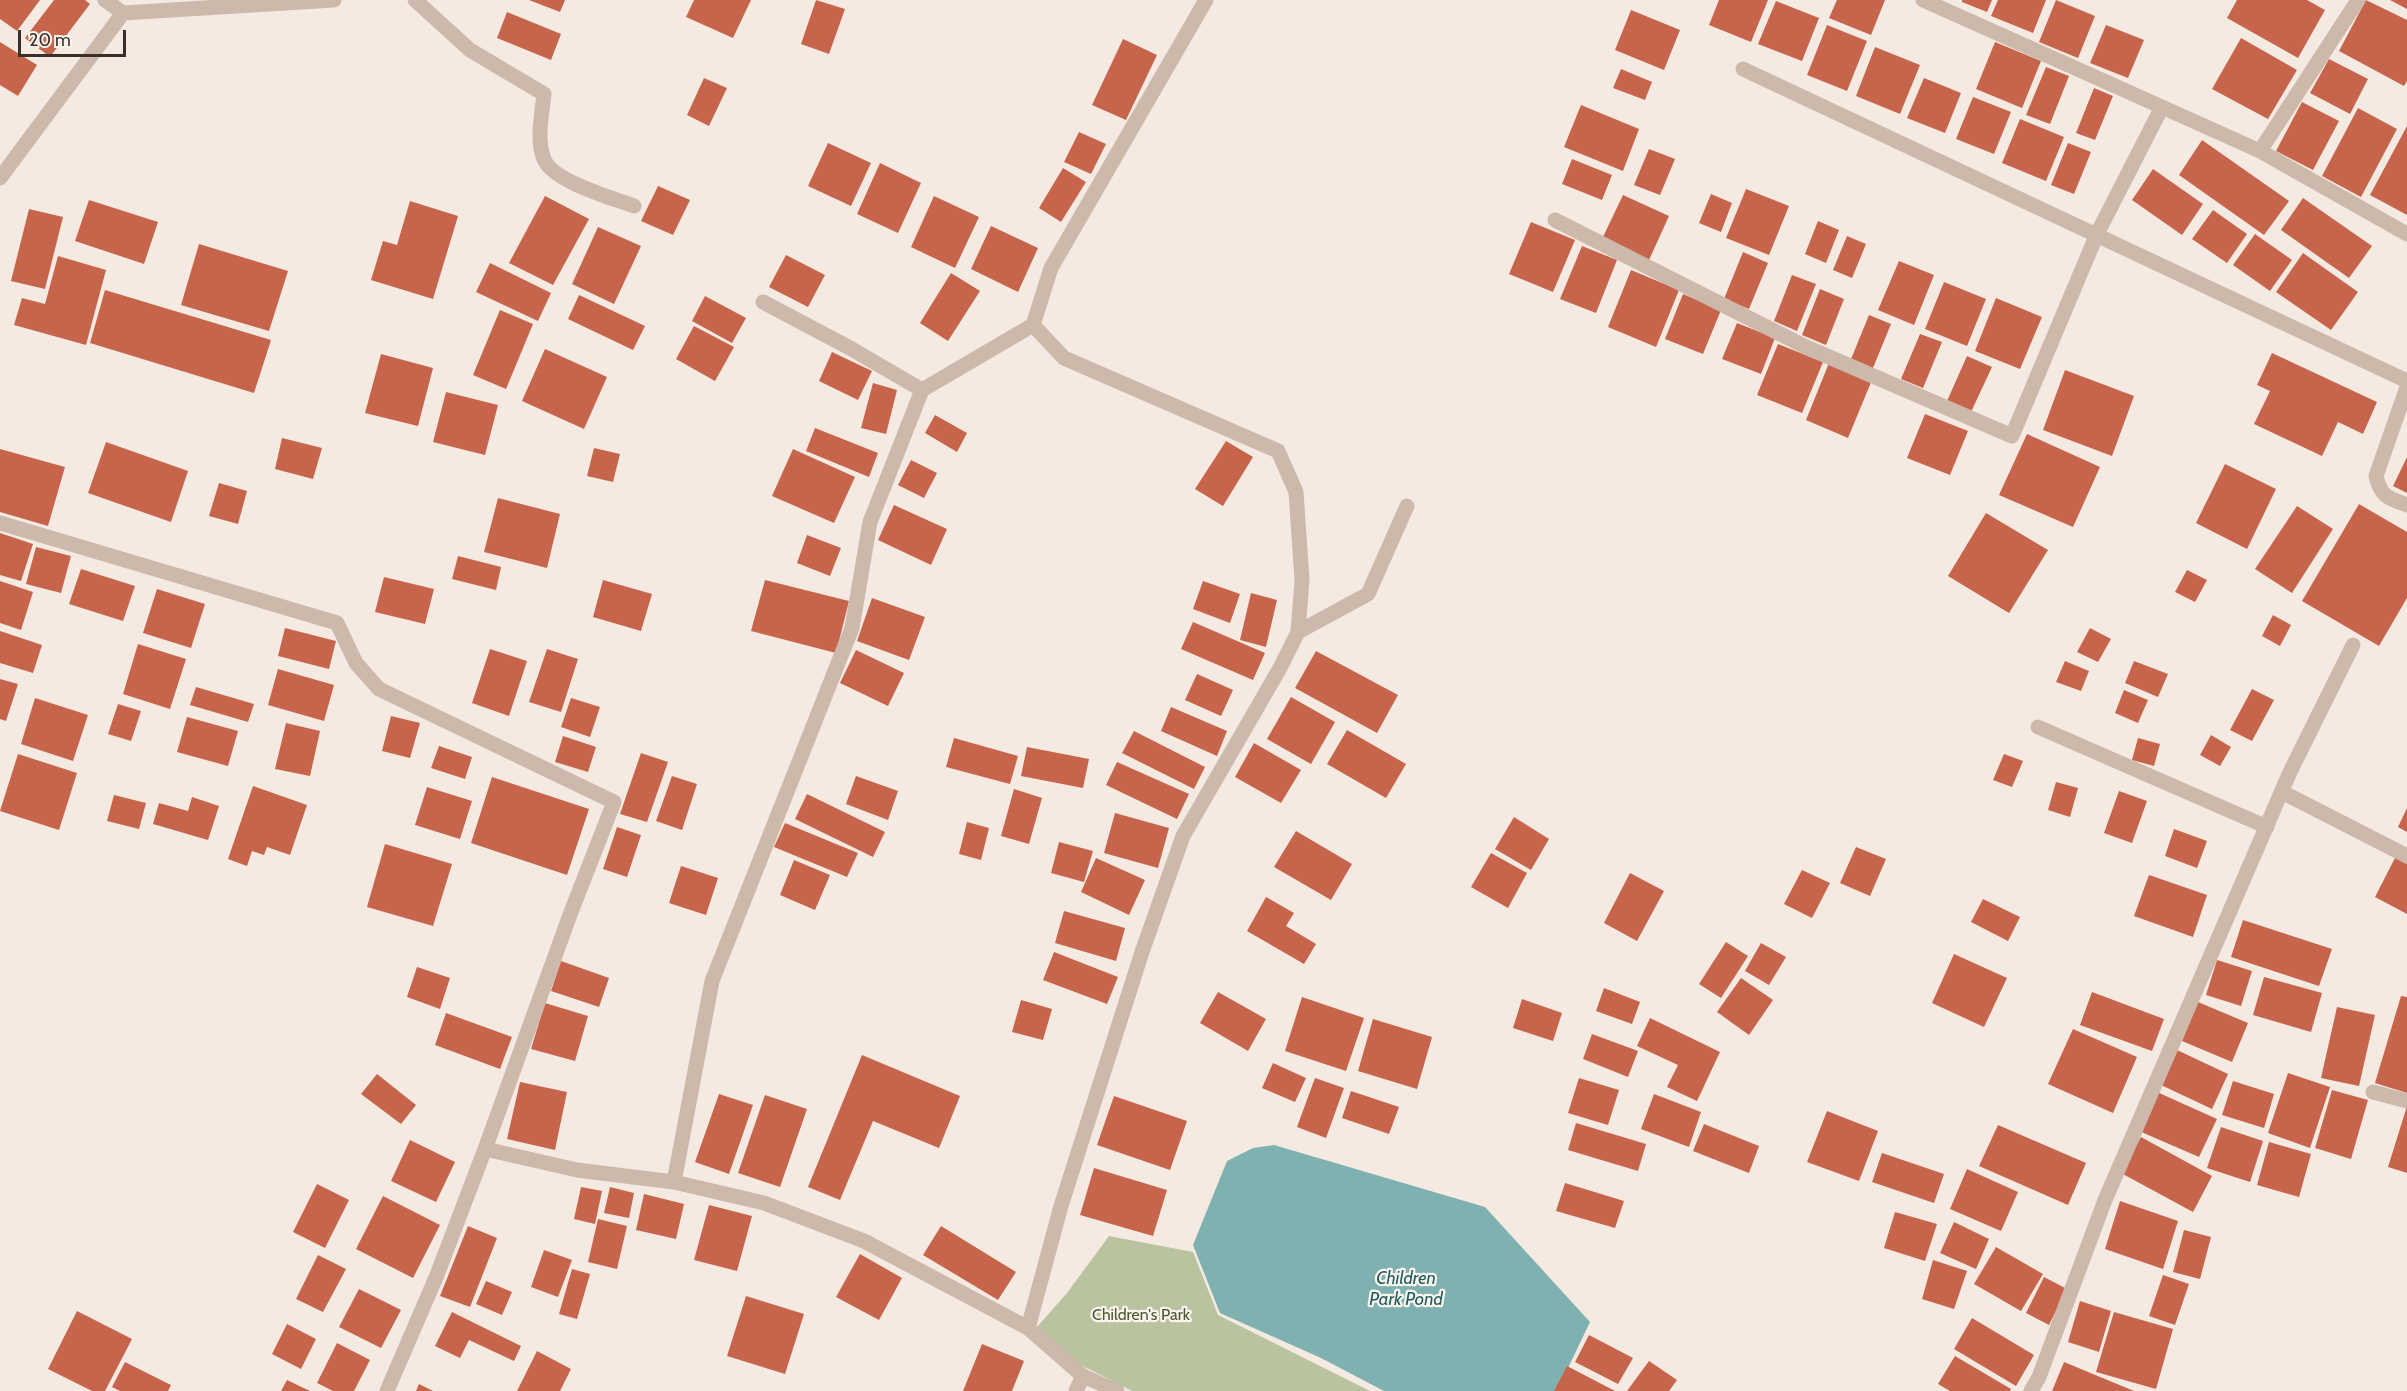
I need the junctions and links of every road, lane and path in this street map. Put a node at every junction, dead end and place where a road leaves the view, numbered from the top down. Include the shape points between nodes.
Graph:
1 (105, 0) edge
2 (334, 0) edge
3 (415, 0) edge
4 (1206, 0) edge
5 (1923, 0) edge
6 (2358, 0) edge
7 (123, 14) junction
8 (1743, 69) dead end
9 (2162, 107) junction
10 (2260, 152) junction
11 (0, 178) edge
12 (634, 206) dead end
13 (1555, 220) dead end
14 (2097, 234) junction
15 (2407, 234) edge
16 (763, 302) dead end
17 (1033, 325) junction
18 (2407, 381) edge
19 (2407, 387) edge
20 (922, 390) junction
21 (2407, 505) edge
22 (1407, 506) dead end
23 (0, 523) edge
24 (1298, 632) junction
25 (2353, 645) dead end
26 (2038, 727) dead end
27 (2282, 792) junction
28 (2267, 827) junction
29 (2407, 856) edge
30 (2373, 1092) dead end
31 (2407, 1101) edge
32 (484, 1149) junction
33 (674, 1182) junction
34 (1028, 1328) junction
35 (1083, 1376) junction
36 (387, 1391) edge
37 (1076, 1391) edge
38 (1117, 1391) edge
39 (2031, 1391) edge

1 - 7 street
2 - 7 street
3 - 12 street via 470,50 544,94 540,134 544,161 563,179
4 - 17 street via 1051,268
5 - 9 street
6 - 10 street
7 - 11 street
8 - 14 street
9 - 10 street
9 - 14 street
10 - 15 street
13 - 14 street via 1806,347 2012,436
14 - 18 street
16 - 20 street
17 - 20 street
17 - 24 street via 1064,358 1278,451 1296,492 1302,580
19 - 21 street via 2376,476 2386,497
20 - 33 street via 870,522 852,628 712,981
22 - 24 street via 1368,594
23 - 32 street via 337,623 356,663 379,689 614,802
24 - 34 street via 1183,836 1061,1206
25 - 27 street
26 - 28 street
27 - 28 street
27 - 29 street
28 - 39 street via 2105,1200
30 - 31 street
32 - 33 street via 577,1170
32 - 36 street via 437,1275
33 - 34 street via 764,1203 864,1241
34 - 35 street
35 - 37 street
35 - 38 street

